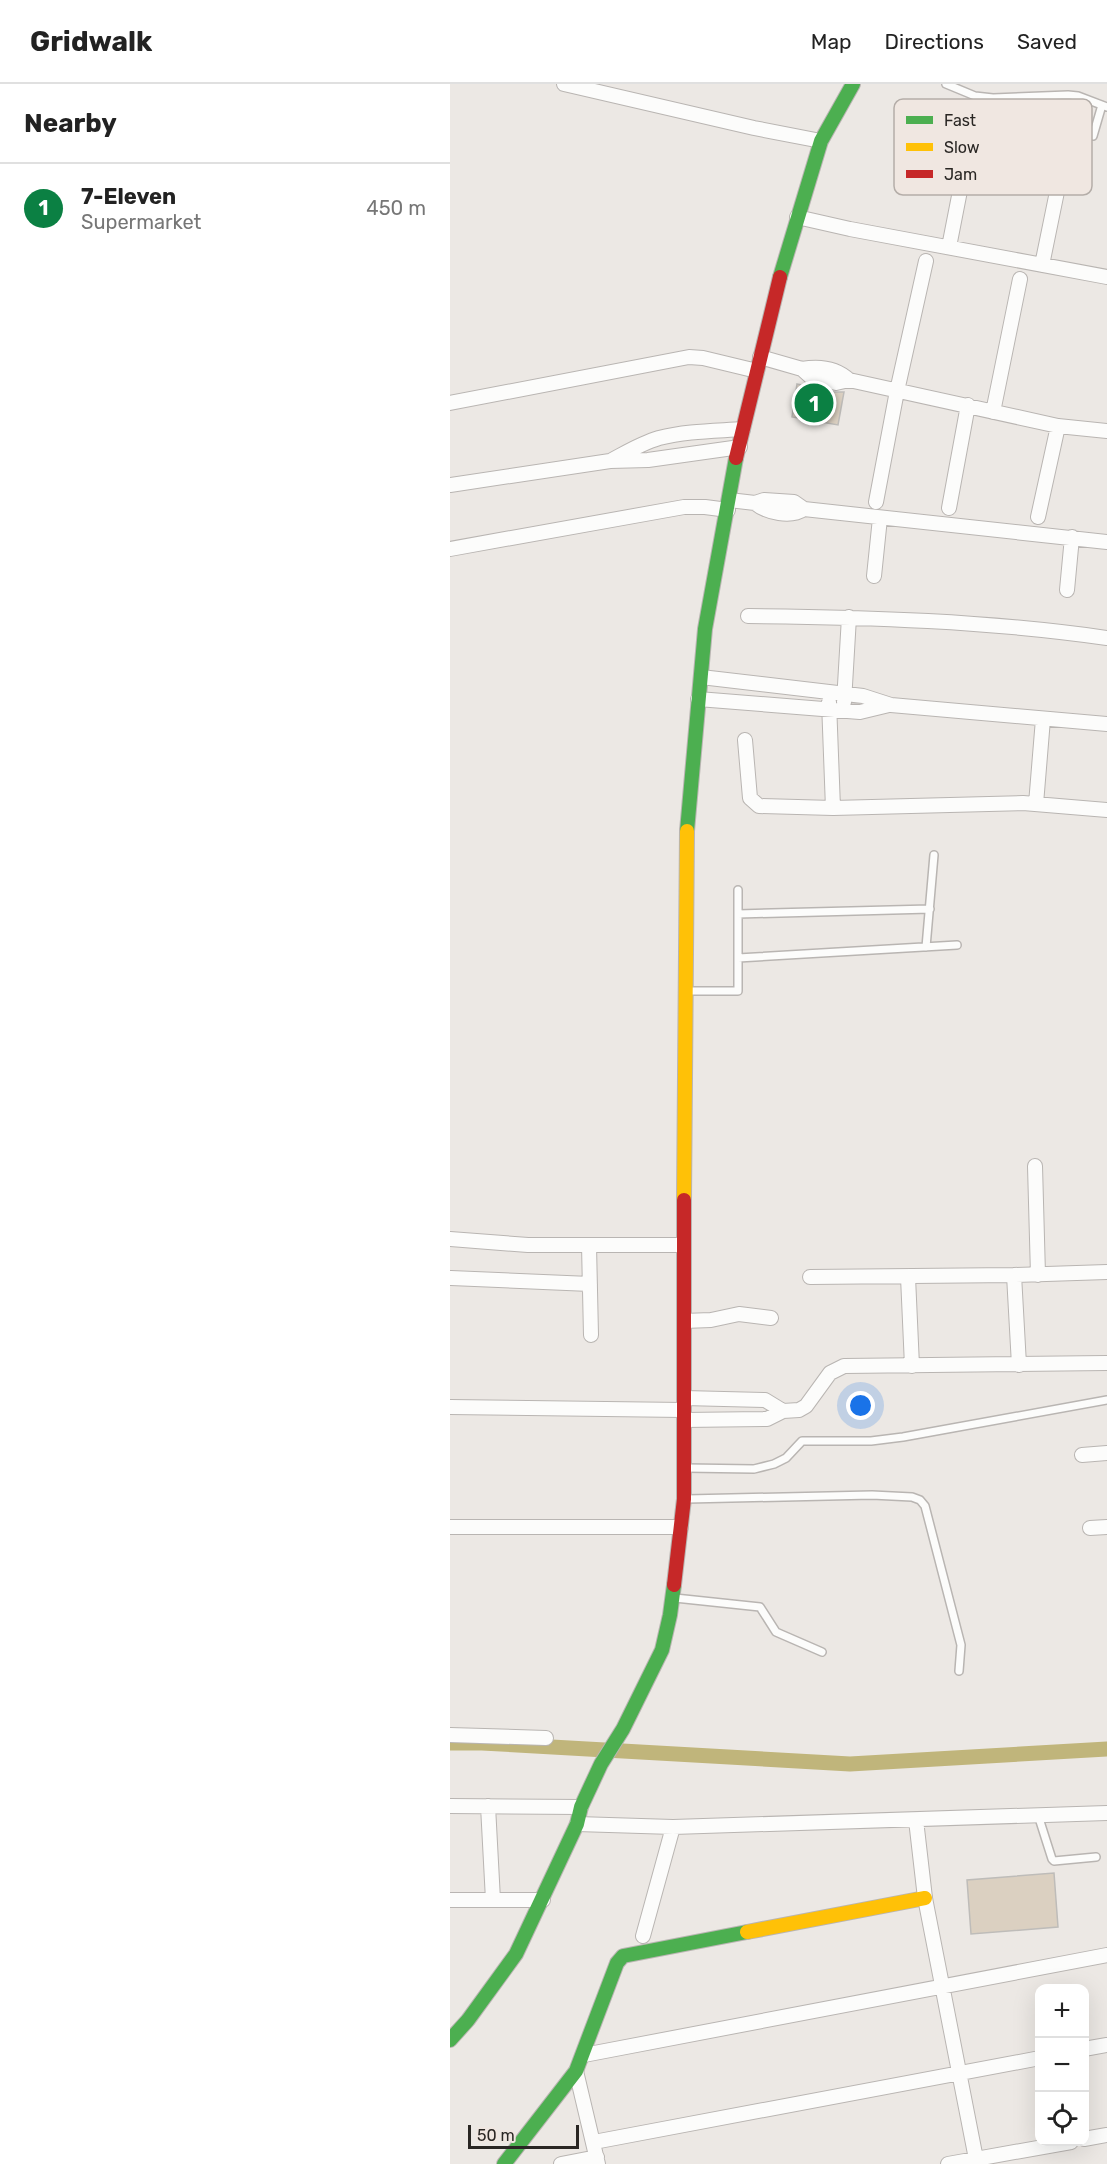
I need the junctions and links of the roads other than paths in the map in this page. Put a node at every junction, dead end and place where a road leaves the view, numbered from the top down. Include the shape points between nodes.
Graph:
1 (564, 84) edge
2 (853, 84) edge
3 (946, 84) edge
4 (1086, 99) edge
5 (1104, 106) edge
6 (1093, 136) dead end
7 (821, 141) junction
8 (959, 195) edge
9 (1056, 195) edge
10 (797, 218) junction
11 (949, 247) junction
12 (926, 261) dead end
13 (1042, 265) junction
14 (1107, 277) edge
15 (1020, 279) dead end
16 (760, 357) junction
17 (757, 371) junction
18 (897, 391) junction
19 (450, 403) edge
20 (968, 405) junction
21 (993, 412) junction
22 (1058, 426) junction
23 (743, 429) junction
24 (1107, 431) edge
25 (740, 447) junction
26 (610, 461) junction
27 (450, 485) edge
28 (876, 502) dead end
29 (729, 505) junction
30 (949, 508) dead end
31 (1038, 517) dead end
32 (880, 518) junction
33 (1072, 537) junction
34 (1107, 542) edge
35 (450, 549) edge
36 (874, 576) dead end
37 (1067, 590) dead end
38 (748, 616) dead end
39 (849, 617) junction
40 (1107, 638) edge
41 (700, 677) junction
42 (751, 683) junction
43 (829, 692) junction
44 (844, 694) junction
45 (698, 699) junction
46 (751, 703) junction
47 (891, 705) junction
48 (830, 710) junction
49 (844, 710) junction
50 (1043, 719) junction
51 (1107, 724) edge
52 (745, 740) dead end
53 (1036, 804) junction
54 (833, 808) junction
55 (1107, 810) edge
56 (934, 855) dead end
57 (738, 890) dead end
58 (930, 909) junction
59 (738, 914) junction
60 (957, 945) dead end
61 (926, 947) junction
62 (738, 958) junction
63 (685, 991) junction
64 (1035, 1166) dead end
65 (450, 1239) edge
66 (589, 1245) junction
67 (684, 1245) junction
68 (1107, 1272) edge
69 (1014, 1275) junction
70 (1038, 1275) junction
71 (810, 1277) dead end
72 (908, 1277) junction
73 (451, 1278) edge
74 (590, 1284) junction
75 (771, 1318) dead end
76 (684, 1321) junction
77 (591, 1335) dead end
78 (1107, 1364) edge
79 (1018, 1365) junction
80 (912, 1366) junction
81 (1107, 1400) edge
82 (450, 1407) edge
83 (684, 1409) junction
84 (783, 1411) junction
85 (1107, 1453) edge
86 (1082, 1455) dead end
87 (683, 1467) junction
88 (684, 1499) junction
89 (450, 1527) edge
90 (681, 1527) junction
91 (1107, 1527) edge
92 (1090, 1528) dead end
93 (673, 1598) junction
94 (822, 1652) dead end
95 (959, 1671) dead end
96 (450, 1735) edge
97 (546, 1738) dead end
98 (450, 1806) edge
99 (488, 1806) junction
100 (581, 1807) junction
101 (1107, 1813) edge
102 (1038, 1815) junction
103 (916, 1820) junction
104 (577, 1824) junction
105 (673, 1827) junction
106 (1096, 1857) dead end
107 (925, 1898) junction
108 (450, 1900) edge
109 (493, 1900) junction
110 (543, 1900) junction
111 (643, 1936) dead end
112 (1107, 1955) edge
113 (942, 1986) junction
114 (450, 2040) edge
115 (1107, 2045) edge
116 (1089, 2048) edge
117 (584, 2055) junction
118 (1035, 2059) edge
119 (576, 2071) junction
120 (959, 2073) junction
121 (1107, 2135) edge
122 (1089, 2138) edge
123 (594, 2142) junction
124 (1051, 2146) edge
125 (598, 2161) edge
126 (976, 2161) edge
127 (504, 2164) edge
128 (561, 2164) edge
129 (948, 2164) edge

1 - 7 street
2 - 7 street
3 - 4 lane via 975,96 993,98 1068,95
5 - 6 lane
7 - 10 street
8 - 11 street
9 - 13 street
10 - 11 street
10 - 16 street
11 - 13 street
12 - 18 street
13 - 14 street
15 - 21 street
16 - 17 street
16 - 18 street via 802,369 840,372 849,380
17 - 19 street via 689,357
17 - 23 street
18 - 20 street
18 - 28 street
20 - 21 street
20 - 30 street
21 - 22 street
22 - 24 street
22 - 31 street
23 - 25 street
23 - 26 street via 659,438
25 - 26 street via 648,460
25 - 29 street
26 - 27 street
29 - 32 street via 764,500 794,502 804,509
29 - 35 street via 684,507
29 - 41 street via 705,629
32 - 33 street
32 - 36 street
33 - 34 street
33 - 37 street
38 - 39 street
39 - 40 street via 1063,631
39 - 44 street
41 - 42 street
41 - 45 street
42 - 43 street
42 - 46 street
43 - 44 street
43 - 48 street
44 - 47 street
44 - 49 street
45 - 46 street
45 - 63 street via 687,820
46 - 48 street
47 - 49 street via 860,712
47 - 50 street
48 - 49 street
48 - 54 street
50 - 51 street
50 - 53 street
52 - 54 street via 750,798 759,807
53 - 54 street
53 - 55 street
56 - 58 lane
57 - 59 lane
58 - 59 lane
58 - 61 lane
59 - 62 lane
60 - 61 lane
61 - 62 lane
62 - 63 lane via 738,991
63 - 67 street
64 - 70 street
65 - 66 street
66 - 67 street
66 - 74 street
67 - 76 street
68 - 70 street
69 - 70 street
69 - 72 street
69 - 79 street
71 - 72 street
72 - 80 street
73 - 74 street
74 - 77 street
75 - 76 street via 729,1314 711,1320
76 - 83 street
78 - 79 street
79 - 80 street
80 - 84 street via 837,1368 806,1406
81 - 87 lane via 903,1437 807,1440 782,1462 754,1469
82 - 83 street
83 - 84 street via 767,1419
83 - 84 street via 765,1400
83 - 87 street
85 - 86 street
87 - 88 street
88 - 90 street
88 - 95 lane via 872,1495 920,1500 925,1506 961,1645
89 - 90 street
90 - 93 street
91 - 92 street
93 - 94 lane via 760,1607 776,1632
93 - 100 street via 662,1650
96 - 97 street
98 - 99 street
99 - 100 street
99 - 109 street
100 - 104 street
101 - 102 street
102 - 103 street
102 - 106 lane via 1054,1861
103 - 105 street
103 - 107 street
104 - 105 street
104 - 110 street
105 - 111 street
107 - 113 street
107 - 117 street via 627,1954 617,1963
108 - 109 street
109 - 110 street
110 - 114 street via 516,1954
112 - 113 street
113 - 117 street
113 - 120 street
115 - 116 street
117 - 119 street
118 - 120 street
119 - 123 street
119 - 127 street
120 - 123 street
120 - 126 street
121 - 122 street
123 - 125 street
124 - 126 street
125 - 128 street
126 - 129 street

